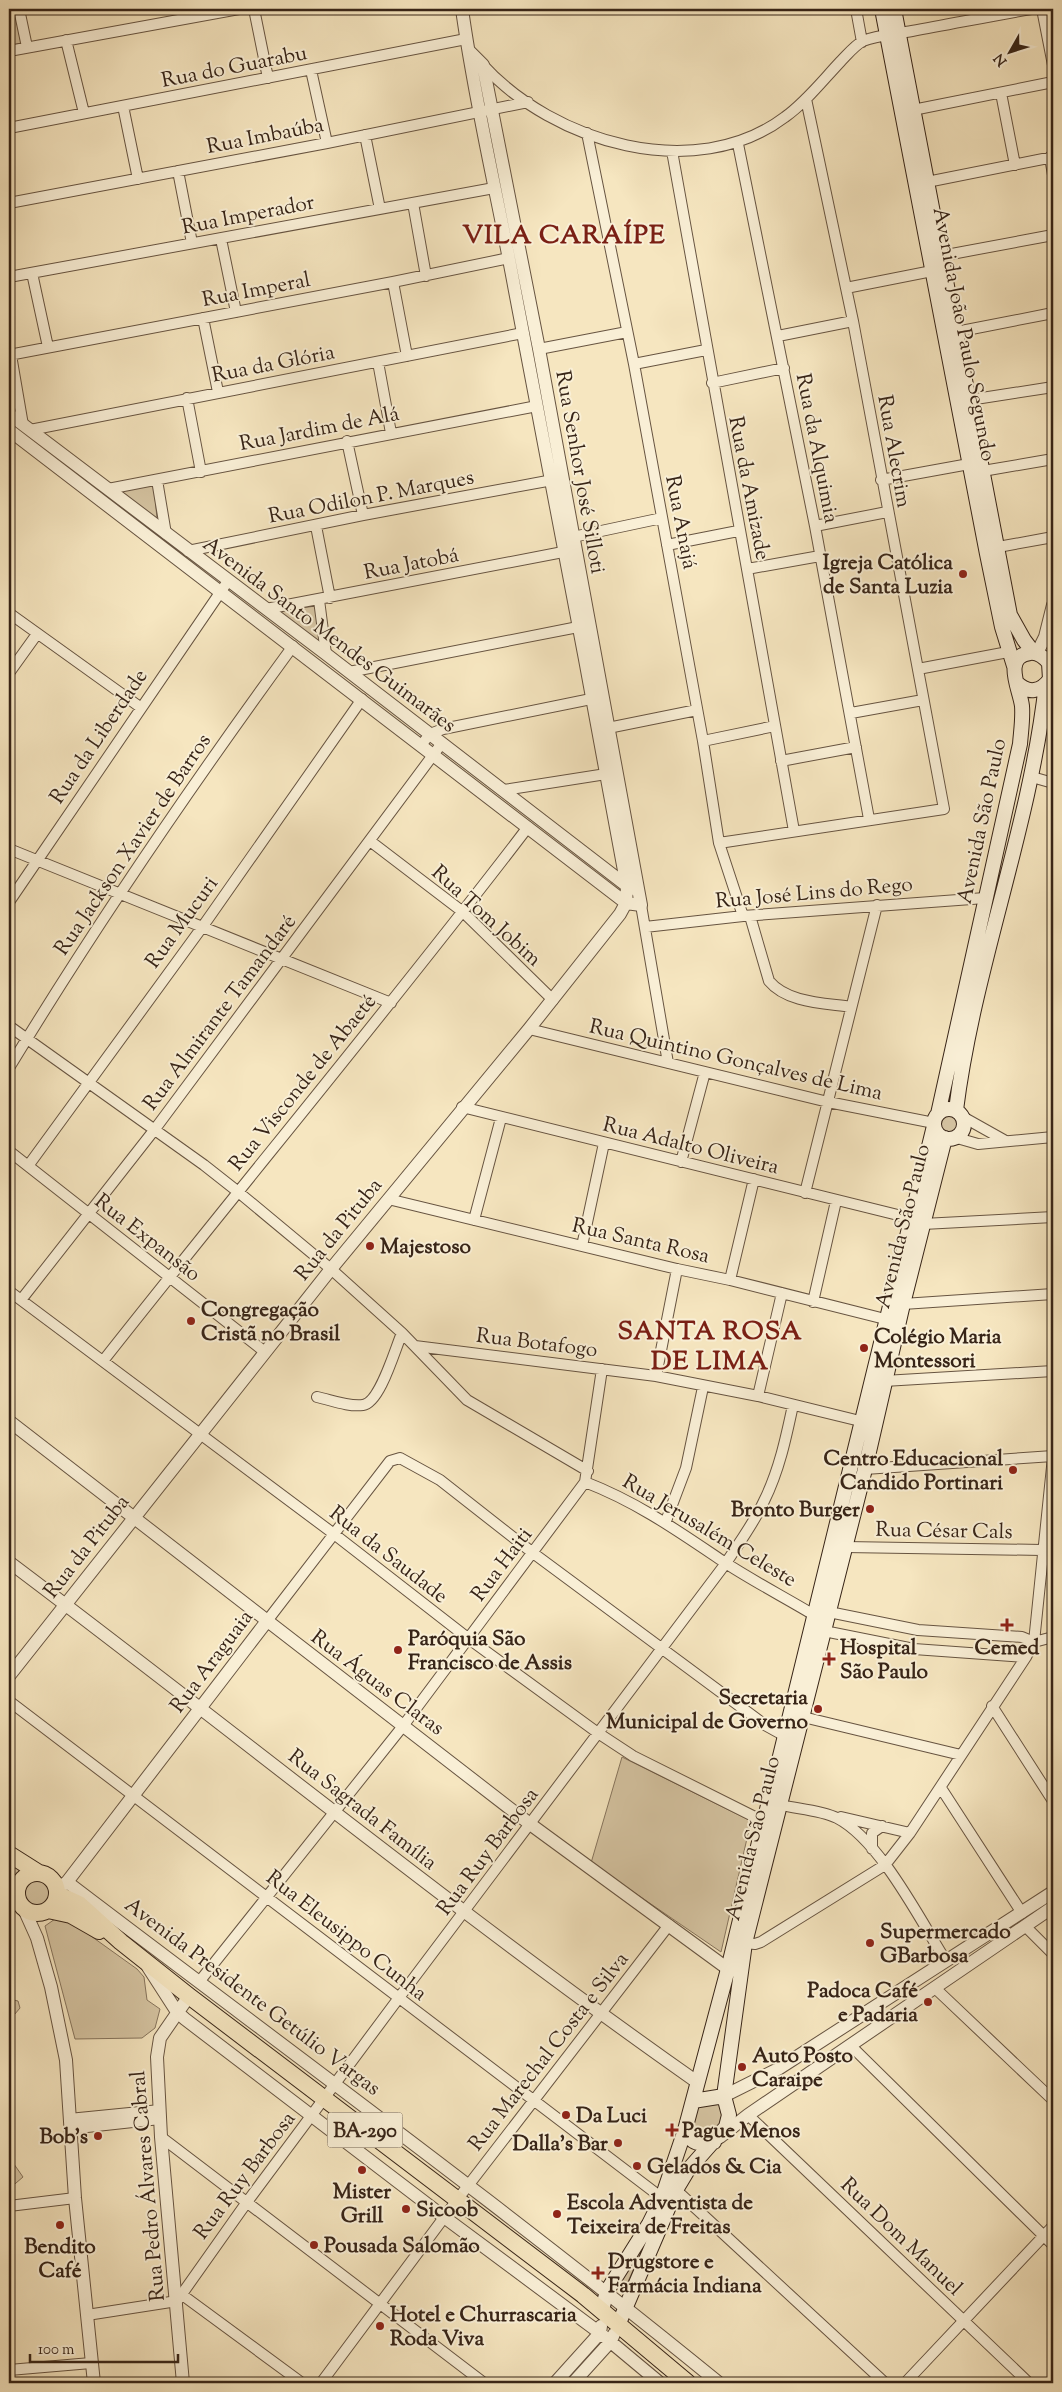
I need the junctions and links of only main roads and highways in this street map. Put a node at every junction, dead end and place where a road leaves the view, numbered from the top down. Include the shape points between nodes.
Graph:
1 (882, 9) edge
2 (894, 9) edge
3 (893, 35) junction
4 (974, 469) junction
5 (1036, 653) junction
6 (1014, 666) junction
7 (1050, 674) edge
8 (1017, 683) junction
9 (960, 1114) junction
10 (935, 1121) junction
11 (951, 1138) junction
12 (917, 1221) junction
13 (9, 1854) edge
14 (39, 1873) junction
15 (60, 1889) junction
16 (17, 1898) edge
17 (48, 1910) junction
18 (121, 1942) junction
19 (724, 2096) junction
20 (693, 2101) junction
21 (685, 2130) junction
22 (714, 2142) junction
23 (602, 2310) junction
24 (619, 2324) junction
25 (688, 2383) edge

1 - 3 main road, Avenida João Paulo Segundo
2 - 3 main road, Avenida João Paulo Segundo
3 - 4 main road, Avenida João Paulo Segundo via 932,271
3 - 4 main road, Avenida João Paulo Segundo via 913,110 969,400
4 - 5 main road, Avenida João Paulo Segundo via 998,547 1010,615 1024,640
4 - 6 main road, Avenida João Paulo Segundo via 1008,652
5 - 6 main road via 1022,655
5 - 7 main road via 1045,658
6 - 8 main road, Avenida São Paulo
7 - 8 main road via 1037,690 1025,689
7 - 9 main road, Avenida São Paulo via 1032,777 964,1053
8 - 10 main road, Avenida São Paulo via 1022,704 1020,744
9 - 10 main road via 950,1108
9 - 11 main road, Avenida São Paulo via 964,1129
10 - 11 main road, Avenida São Paulo via 939,1135
10 - 12 main road, Avenida São Paulo
11 - 12 main road, Avenida São Paulo
12 - 19 main road, Avenida São Paulo via 865,1469 745,1943
12 - 20 main road, Avenida São Paulo via 885,1320
13 - 14 main road
14 - 15 main road
14 - 16 main road via 24,1878 17,1890
15 - 17 main road
15 - 18 main road, Avenida Presidente Getúlio Vargas / BA-290
16 - 17 main road via 36,1914
17 - 18 main road, Avenida Presidente Getúlio Vargas / BA-290 via 71,1915
18 - 23 main road, Avenida Presidente Getúlio Vargas / BA-290
19 - 20 main road
19 - 22 main road, Avenida São Paulo via 729,2118
20 - 21 main road, Avenida São Paulo
21 - 22 main road via 688,2138 698,2144
21 - 23 main road, Avenida São Paulo via 662,2198 607,2291
22 - 24 main road, Avenida São Paulo via 688,2170 676,2190
23 - 24 main road, Avenida Presidente Getúlio Vargas / BA-290
24 - 25 main road, Avenida Presidente Getúlio Vargas / BA-290

